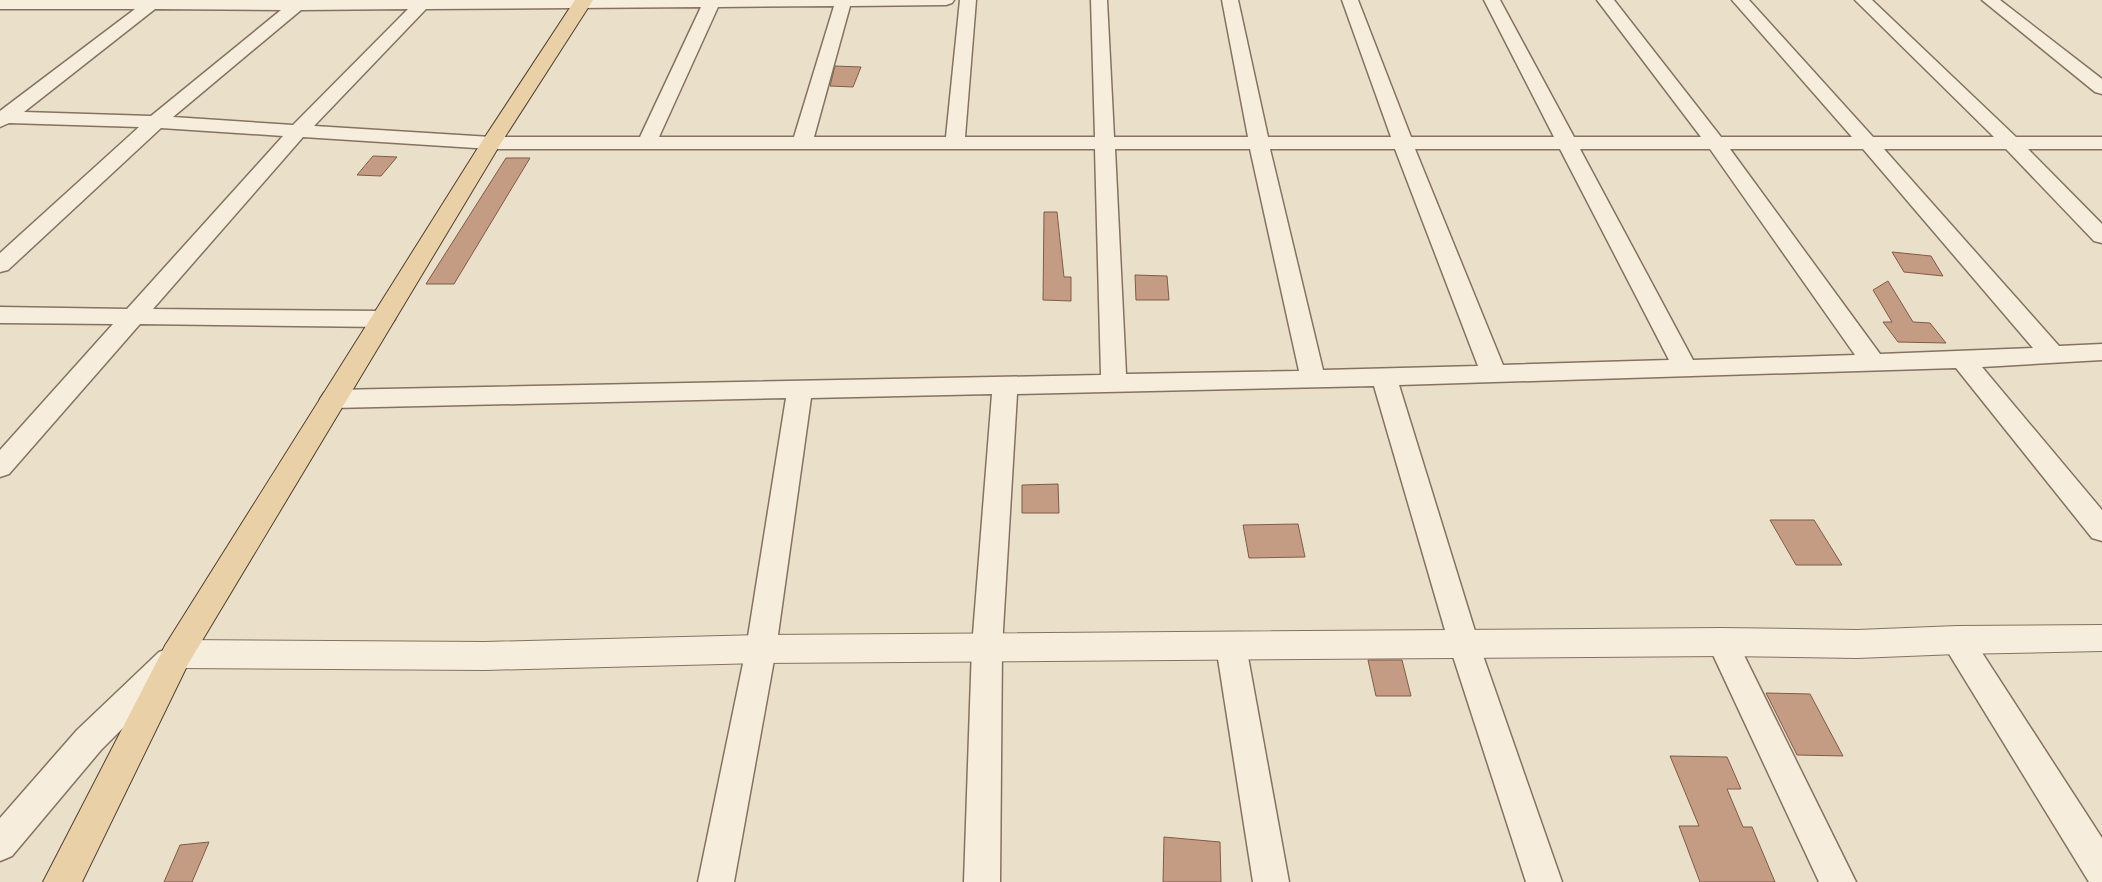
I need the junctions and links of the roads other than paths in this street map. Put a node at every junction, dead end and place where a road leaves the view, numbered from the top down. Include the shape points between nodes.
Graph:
1 (946, 0) edge
2 (968, 0) edge
3 (1099, 0) edge
4 (1230, 0) edge
5 (1350, 0) edge
6 (1492, 0) edge
7 (1605, 0) edge
8 (1740, 0) edge
9 (1863, 0) edge
10 (1990, 0) edge
11 (584, 1) edge
12 (30, 2) edge
13 (155, 2) edge
14 (268, 2) edge
15 (394, 2) edge
16 (712, 2) junction
17 (843, 2) junction
18 (422, 4) junction
19 (297, 5) junction
20 (3, 11) edge
21 (2102, 88) edge
22 (1, 119) edge
23 (156, 122) junction
24 (297, 132) junction
25 (954, 142) junction
26 (1106, 142) junction
27 (1403, 142) junction
28 (1714, 142) junction
29 (1868, 142) junction
30 (2010, 142) junction
31 (2102, 142) edge
32 (491, 143) junction
33 (647, 143) junction
34 (1259, 143) junction
35 (1566, 143) junction
36 (802, 144) junction
37 (2102, 236) edge
38 (0, 265) edge
39 (0, 315) edge
40 (133, 316) junction
41 (383, 319) junction
42 (2102, 352) edge
43 (2052, 354) junction
44 (1963, 360) junction
45 (1873, 362) junction
46 (1685, 367) junction
47 (1493, 372) junction
48 (1384, 377) junction
49 (1313, 379) junction
50 (1114, 384) junction
51 (1005, 386) junction
52 (800, 390) junction
53 (334, 399) junction
54 (0, 467) edge
55 (2102, 530) edge
56 (2102, 638) edge
57 (1957, 640) junction
58 (1722, 642) junction
59 (1464, 644) junction
60 (1231, 646) junction
61 (987, 647) junction
62 (761, 650) junction
63 (177, 654) junction
64 (0, 844) edge
65 (2102, 870) edge
66 (62, 882) edge
67 (716, 882) edge
68 (982, 882) edge
69 (1271, 882) edge
70 (1544, 882) edge
71 (1838, 882) edge

1 - 17 street
2 - 25 street
3 - 26 street
4 - 34 street
5 - 27 street
6 - 35 street
7 - 28 street
8 - 29 street
9 - 30 street
10 - 21 street
11 - 16 street
11 - 18 street
11 - 32 main road
12 - 13 street
12 - 20 street
13 - 14 street
13 - 22 street
14 - 19 street
15 - 18 street
15 - 19 street
16 - 17 street
16 - 33 street
17 - 36 street
18 - 24 street
19 - 23 street
22 - 23 street
23 - 24 street
23 - 38 street
24 - 32 street
24 - 40 street
25 - 26 street
25 - 36 street
26 - 34 street
26 - 50 street
27 - 34 street
27 - 35 street
27 - 47 street
28 - 29 street
28 - 35 street
28 - 45 street
29 - 30 street
29 - 43 street
30 - 31 street
30 - 37 street
32 - 33 street
32 - 41 main road
33 - 36 street
34 - 49 street
35 - 46 street
39 - 40 street
40 - 41 street
40 - 54 street
41 - 53 main road
42 - 43 street
43 - 44 street
44 - 45 street
44 - 55 street
45 - 46 street
46 - 47 street
47 - 48 street
48 - 49 street
48 - 59 street
49 - 50 street
50 - 51 street
51 - 52 street
51 - 61 street
52 - 53 street
52 - 62 street
53 - 63 main road
56 - 57 street
57 - 58 street via 1857,644
57 - 65 street
58 - 59 street
58 - 71 street
59 - 60 street
59 - 70 street
60 - 61 street
60 - 69 street
61 - 62 street
61 - 68 street
62 - 63 street via 485,656
62 - 67 street
63 - 64 street via 89,740
63 - 66 main road

